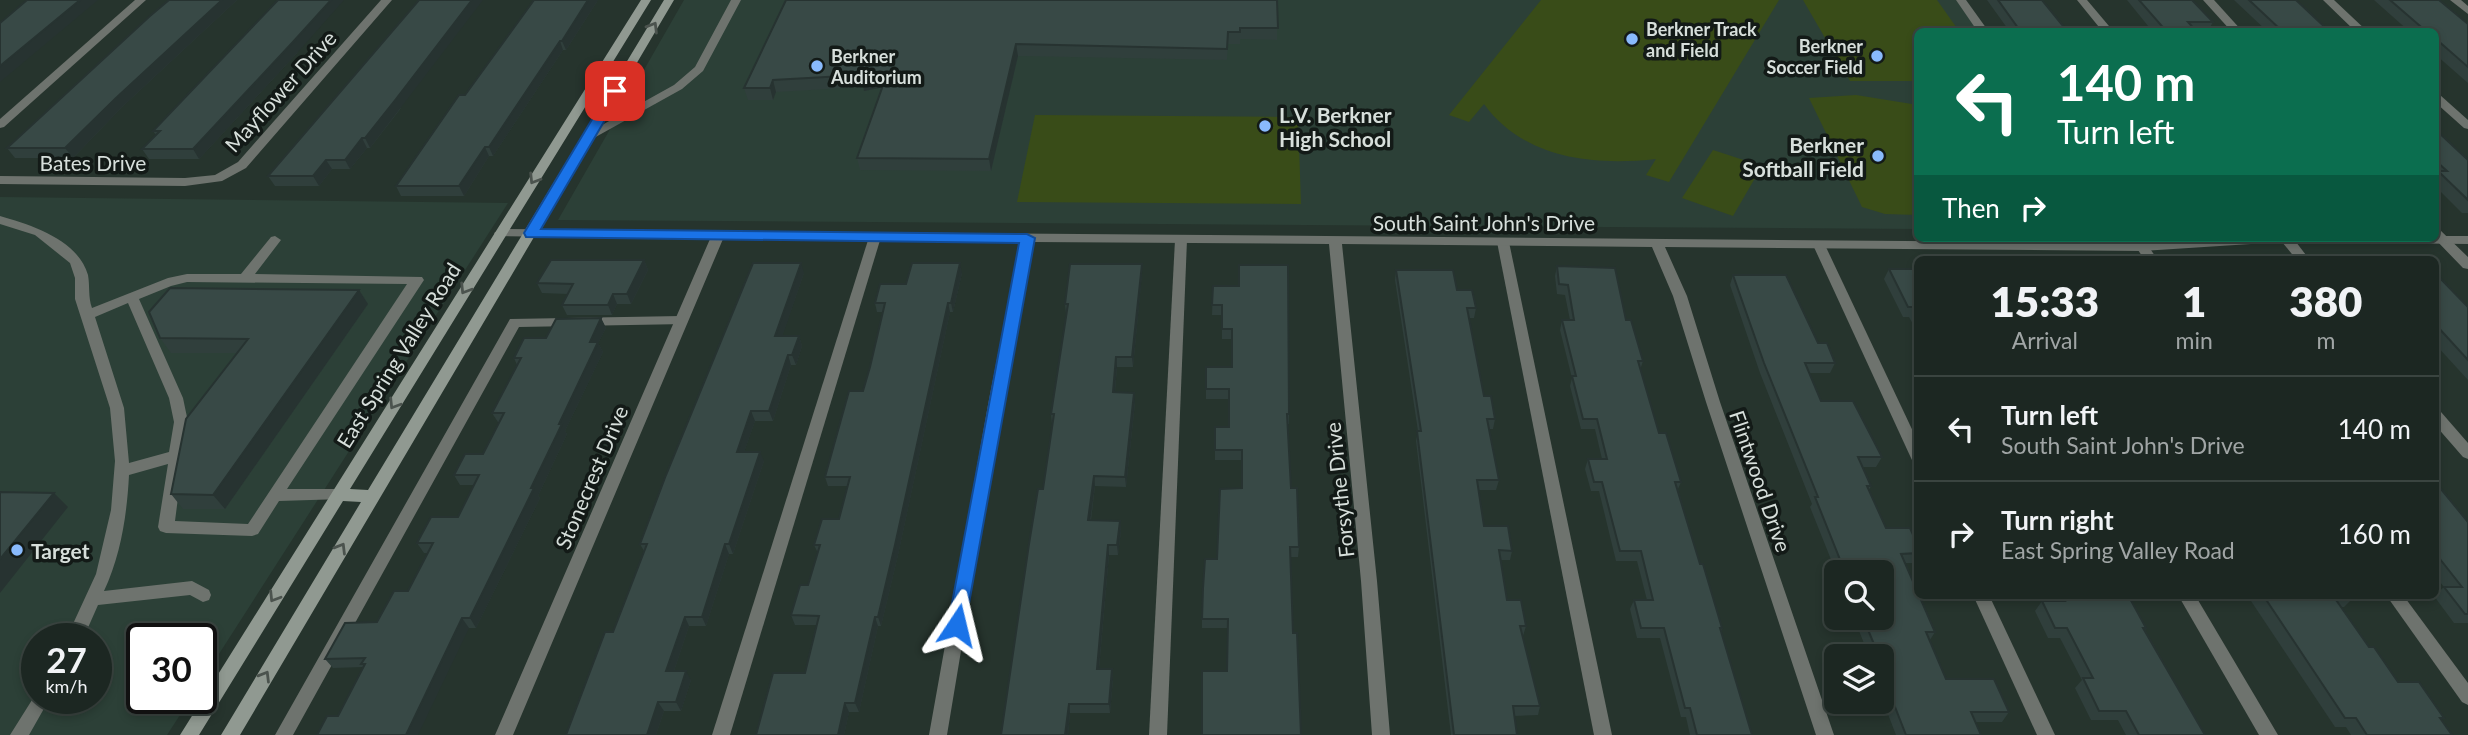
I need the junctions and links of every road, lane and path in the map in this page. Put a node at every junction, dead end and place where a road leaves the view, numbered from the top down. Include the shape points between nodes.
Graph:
1 (141, 0) edge
2 (387, 0) edge
3 (646, 0) edge
4 (669, 0) edge
5 (736, 0) edge
6 (1961, 0) edge
7 (2082, 0) edge
8 (2207, 0) edge
9 (2329, 0) edge
10 (2455, 0) edge
11 (2468, 11) edge
12 (1981, 28) edge
13 (2106, 28) edge
14 (2234, 28) edge
15 (2359, 28) edge
16 (2439, 100) edge
17 (0, 125) edge
18 (2468, 126) edge
19 (588, 137) junction
20 (0, 180) edge
21 (186, 181) joint
22 (0, 220) edge
23 (500, 233) junction
24 (531, 233) junction
25 (718, 236) junction
26 (2440, 236) edge
27 (875, 237) junction
28 (1027, 238) junction
29 (275, 240) dead end
30 (1181, 240) junction
31 (2468, 240) edge
32 (1335, 241) junction
33 (1503, 242) junction
34 (1656, 242) junction
35 (2168, 242) edge
36 (2288, 242) edge
37 (2139, 243) edge
38 (1819, 245) junction
39 (1977, 246) junction
40 (1983, 256) edge
41 (2300, 256) edge
42 (2468, 265) edge
43 (245, 278) junction
44 (132, 297) junction
45 (88, 316) junction
46 (681, 321) junction
47 (2439, 419) edge
48 (1914, 449) edge
49 (2468, 453) edge
50 (179, 455) junction
51 (121, 471) junction
52 (277, 495) junction
53 (338, 495) junction
54 (373, 496) junction
55 (203, 595) dead end
56 (92, 598) junction
57 (1984, 599) edge
58 (2188, 599) edge
59 (2397, 599) edge
60 (81, 623) edge
61 (2468, 696) edge
62 (31, 714) edge
63 (19, 735) edge
64 (189, 735) edge
65 (230, 735) edge
66 (284, 735) edge
67 (503, 735) edge
68 (721, 735) edge
69 (938, 735) edge
70 (1158, 735) edge
71 (1381, 735) edge
72 (1603, 735) edge
73 (1825, 735) edge
74 (2046, 735) edge
75 (2269, 735) edge

1 - 17 street
2 - 21 street, Mayflower Drive via 242,165 218,178
3 -> 23 street, East Spring Valley Road
19 -> 4 street
5 - 19 street via 699,69 678,87
6 - 12 street
7 - 13 street
8 - 14 street
9 - 15 street
10 - 11 street
16 - 18 street
19 - 24 street
20 - 21 street, Bates Drive
22 - 45 street via 39,232 76,261
23 - 24 street, South Saint John's Drive
23 -> 53 street, East Spring Valley Road
24 - 25 street, South Saint John's Drive
24 - 54 street
25 - 27 street, South Saint John's Drive
25 - 46 street, Stonecrest Drive
26 - 31 street, South Saint John's Drive
26 - 42 street
27 - 28 street, South Saint John's Drive
27 - 68 street
28 - 30 street, South Saint John's Drive
28 - 69 street
29 - 43 street
30 - 32 street, South Saint John's Drive
30 - 70 street
32 - 33 street, South Saint John's Drive
32 - 71 street, Forsythe Drive
33 - 34 street, South Saint John's Drive
33 - 72 street
34 - 38 street, South Saint John's Drive
34 - 73 street, Flintwood Drive via 1680,296
35 - 37 street, South Saint John's Drive
36 - 41 street
37 - 39 street, South Saint John's Drive
38 - 39 street, South Saint John's Drive
38 - 48 street
39 - 40 street
43 - 44 street via 178,279
43 - 52 street via 417,280
44 - 45 street
44 - 50 street via 176,398 181,422
45 - 51 street via 117,408
46 - 66 street via 515,322
46 - 67 street, Stonecrest Drive
47 - 49 street
50 - 51 street
50 - 52 street via 166,527 252,530
51 - 56 street via 119,510 104,574
52 - 53 street
53 - 54 street
53 -> 64 street, East Spring Valley Road
65 -> 54 street
55 - 56 street via 191,588
56 - 60 street
57 - 74 street
58 - 75 street
59 - 61 street
62 - 63 street

